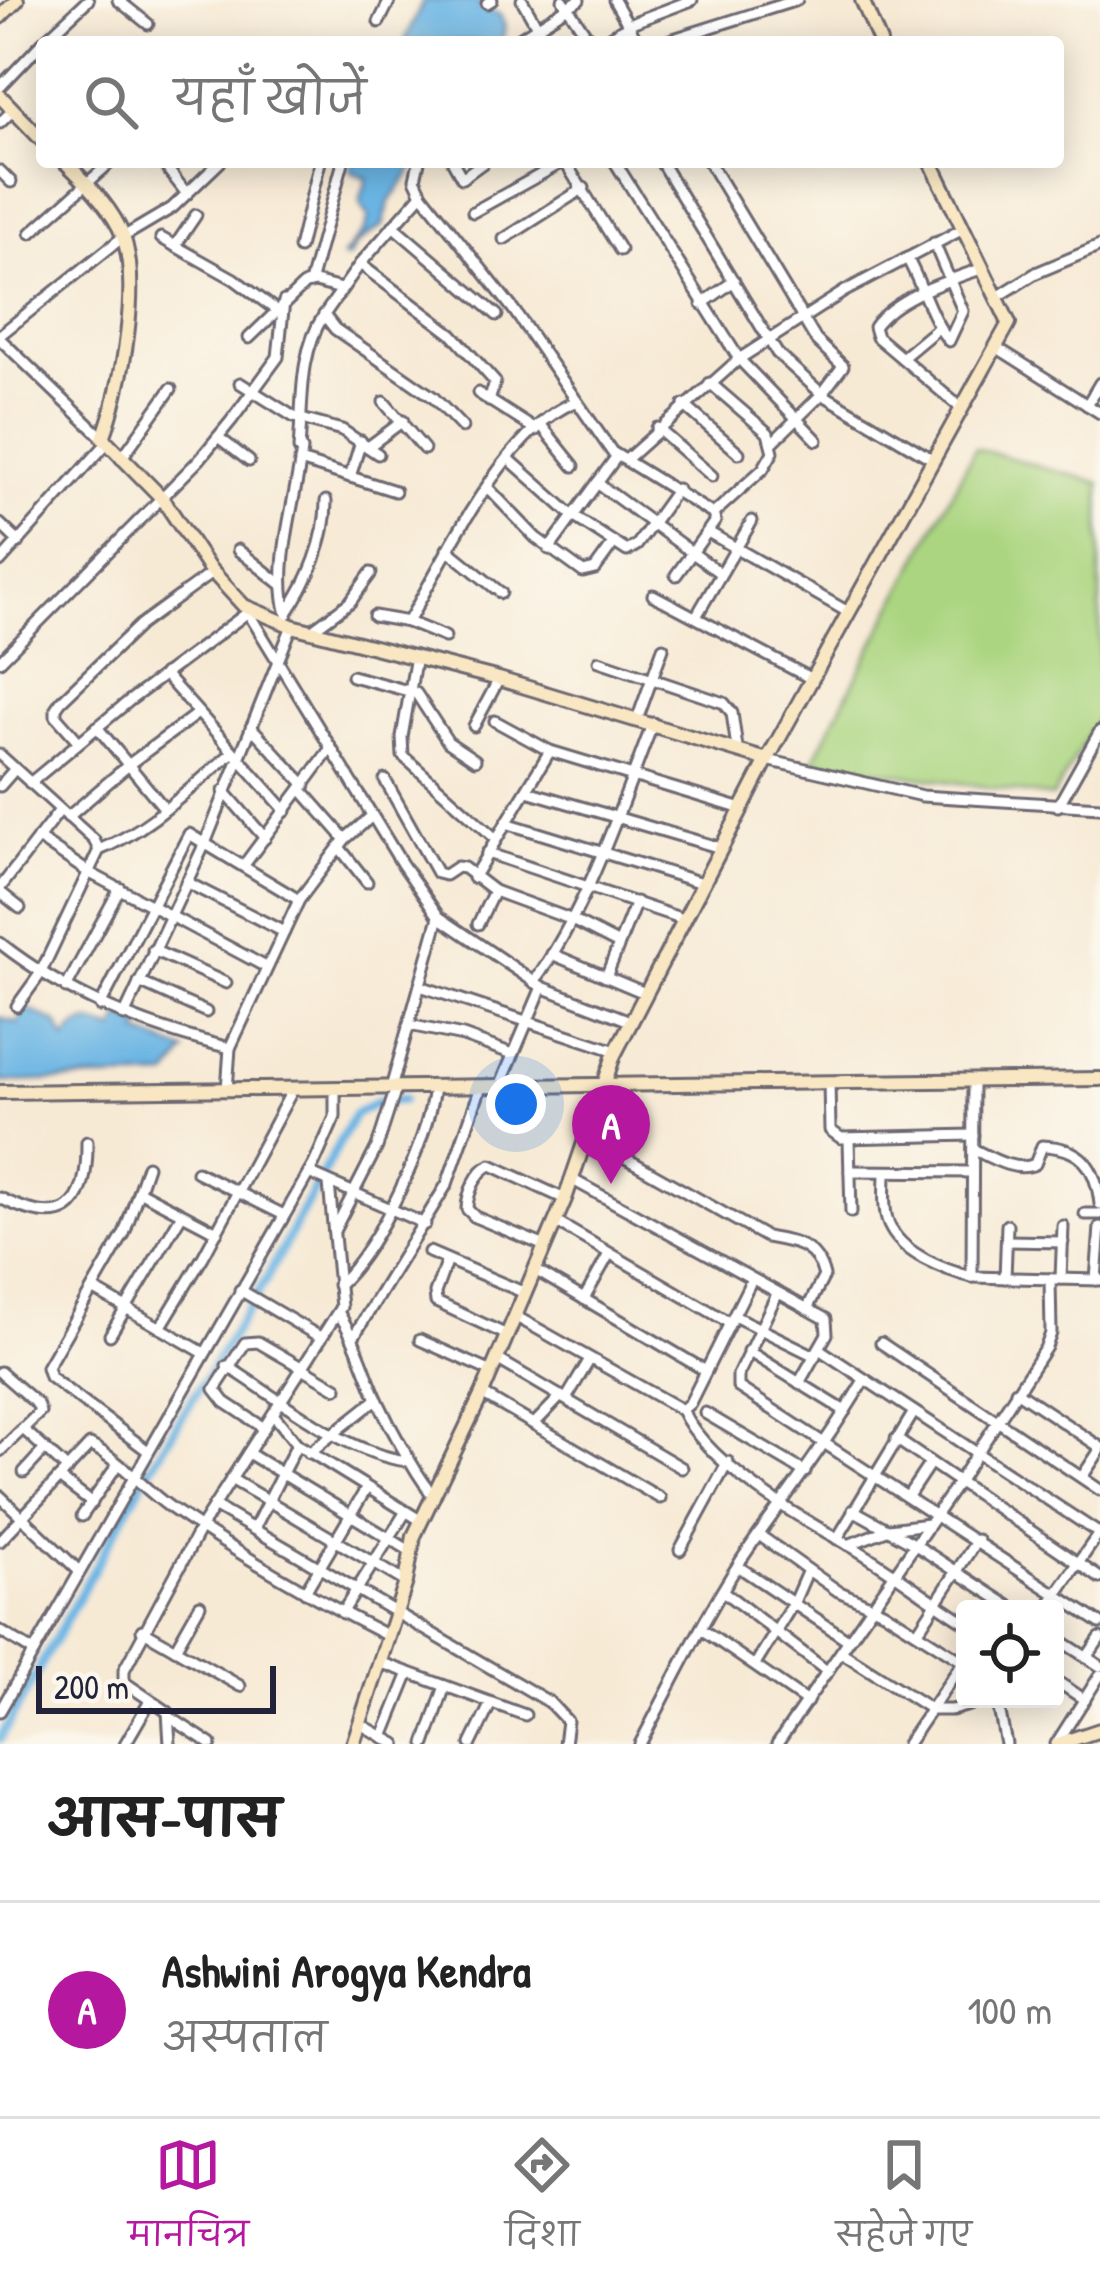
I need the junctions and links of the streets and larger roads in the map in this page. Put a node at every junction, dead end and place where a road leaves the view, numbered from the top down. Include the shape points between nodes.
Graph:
1 (7, 0) edge
2 (17, 0) edge
3 (88, 0) edge
4 (118, 0) edge
5 (390, 0) edge
6 (522, 0) edge
7 (579, 0) edge
8 (614, 0) edge
9 (692, 0) edge
10 (796, 0) edge
11 (862, 0) edge
12 (566, 4) edge
13 (0, 7) edge
14 (0, 17) edge
15 (379, 22) dead end
16 (148, 24) dead end
17 (537, 25) junction
18 (630, 26) junction
19 (49, 36) edge
20 (521, 36) edge
21 (543, 36) edge
22 (587, 36) edge
23 (612, 36) edge
24 (635, 36) edge
25 (683, 36) edge
26 (877, 36) edge
27 (36, 48) edge
28 (0, 87) edge
29 (0, 96) edge
30 (11, 111) junction
31 (0, 123) edge
32 (36, 134) edge
33 (70, 168) edge
34 (104, 168) edge
35 (167, 168) edge
36 (214, 168) edge
37 (319, 168) edge
38 (341, 168) edge
39 (418, 168) edge
40 (553, 168) edge
41 (569, 168) edge
42 (619, 168) edge
43 (665, 168) edge
44 (713, 168) edge
45 (934, 168) edge
46 (0, 171) edge
47 (11, 182) dead end
48 (87, 184) junction
49 (584, 188) junction
50 (187, 194) junction
51 (422, 194) junction
52 (473, 212) dead end
53 (196, 214) dead end
54 (393, 226) junction
55 (963, 229) junction
56 (31, 233) dead end
57 (123, 237) junction
58 (161, 238) dead end
59 (504, 238) dead end
60 (934, 243) junction
61 (175, 246) junction
62 (1100, 246) edge
63 (299, 248) dead end
64 (620, 250) dead end
65 (908, 258) junction
66 (360, 264) junction
67 (983, 268) junction
68 (951, 280) junction
69 (734, 281) junction
70 (310, 283) junction
71 (335, 287) junction
72 (926, 291) junction
73 (999, 296) junction
74 (702, 304) junction
75 (280, 306) junction
76 (324, 316) junction
77 (497, 316) dead end
78 (803, 319) junction
79 (938, 328) junction
80 (0, 337) edge
81 (250, 338) dead end
82 (769, 339) junction
83 (996, 347) junction
84 (902, 358) junction
85 (739, 359) junction
86 (240, 382) dead end
87 (710, 382) junction
88 (1100, 382) edge
89 (171, 388) dead end
90 (254, 392) junction
91 (478, 393) dead end
92 (822, 394) junction
93 (489, 400) junction
94 (384, 402) dead end
95 (575, 402) junction
96 (684, 405) junction
97 (1087, 405) junction
98 (961, 408) junction
99 (1100, 412) edge
100 (795, 419) junction
101 (304, 420) junction
102 (403, 421) junction
103 (462, 427) dead end
104 (538, 428) junction
105 (657, 428) junction
106 (218, 437) junction
107 (817, 440) dead end
108 (105, 441) junction
109 (772, 443) junction
110 (369, 447) junction
111 (424, 449) dead end
112 (739, 452) dead end
113 (300, 454) junction
114 (622, 457) junction
115 (122, 459) junction
116 (509, 459) junction
117 (932, 459) junction
118 (248, 461) dead end
119 (574, 466) dead end
120 (712, 476) dead end
121 (350, 477) junction
122 (597, 483) junction
123 (487, 487) junction
124 (677, 489) junction
125 (395, 491) dead end
126 (162, 498) junction
127 (326, 501) dead end
128 (713, 514) junction
129 (573, 516) junction
130 (752, 521) dead end
131 (653, 522) junction
132 (0, 524) edge
133 (708, 532) junction
134 (19, 542) junction
135 (613, 544) junction
136 (549, 549) junction
137 (734, 549) junction
138 (238, 550) dead end
139 (447, 550) junction
140 (693, 553) junction
141 (0, 562) edge
142 (213, 572) junction
143 (371, 573) dead end
144 (720, 573) junction
145 (676, 575) dead end
146 (281, 584) junction
147 (501, 593) dead end
148 (653, 595) dead end
149 (246, 610) junction
150 (848, 612) junction
151 (697, 615) junction
152 (374, 616) dead end
153 (287, 620) junction
154 (408, 622) junction
155 (312, 631) junction
156 (445, 638) dead end
157 (663, 648) dead end
158 (416, 656) junction
159 (0, 661) edge
160 (599, 661) dead end
161 (280, 664) junction
162 (164, 674) junction
163 (352, 676) dead end
164 (652, 678) junction
165 (499, 679) junction
166 (812, 679) junction
167 (411, 691) junction
168 (198, 713) junction
169 (495, 721) dead end
170 (645, 722) junction
171 (474, 726) dead end
172 (97, 727) junction
173 (250, 728) junction
174 (1100, 731) edge
175 (79, 742) junction
176 (331, 748) junction
177 (736, 748) junction
178 (550, 751) junction
179 (0, 754) edge
180 (234, 756) junction
181 (475, 760) dead end
182 (766, 760) junction
183 (128, 765) junction
184 (14, 770) junction
185 (632, 777) junction
186 (385, 780) dead end
187 (30, 783) junction
188 (0, 786) edge
189 (303, 787) junction
190 (224, 791) junction
191 (527, 791) junction
192 (1058, 806) junction
193 (1100, 807) edge
194 (165, 809) junction
195 (742, 809) junction
196 (286, 811) junction
197 (64, 813) junction
198 (372, 816) junction
199 (616, 818) junction
200 (506, 823) junction
201 (38, 838) junction
202 (265, 838) junction
203 (495, 838) junction
204 (206, 841) junction
205 (342, 843) junction
206 (721, 848) junction
207 (99, 850) junction
208 (602, 851) junction
209 (487, 854) junction
210 (244, 865) junction
211 (88, 872) junction
212 (473, 878) junction
213 (186, 882) junction
214 (367, 882) dead end
215 (702, 883) junction
216 (587, 884) junction
217 (120, 888) junction
218 (0, 890) edge
219 (494, 891) junction
220 (299, 900) junction
221 (636, 902) junction
222 (150, 904) junction
223 (20, 908) dead end
224 (169, 914) junction
225 (439, 917) junction
226 (683, 919) junction
227 (570, 920) junction
228 (478, 925) dead end
229 (284, 932) junction
230 (0, 943) edge
231 (619, 944) junction
232 (153, 950) junction
233 (552, 954) junction
234 (266, 967) junction
235 (40, 974) junction
236 (606, 977) junction
237 (139, 982) junction
238 (226, 982) dead end
239 (538, 984) junction
240 (419, 986) junction
241 (66, 988) junction
242 (645, 992) junction
243 (17, 1006) dead end
244 (100, 1006) junction
245 (206, 1012) dead end
246 (124, 1016) junction
247 (630, 1021) junction
248 (526, 1023) junction
249 (410, 1025) junction
250 (230, 1048) junction
251 (616, 1051) junction
252 (513, 1054) junction
253 (1100, 1079) edge
254 (829, 1082) junction
255 (973, 1082) junction
256 (602, 1085) junction
257 (500, 1086) junction
258 (434, 1087) junction
259 (482, 1087) junction
260 (335, 1088) junction
261 (293, 1089) junction
262 (227, 1090) junction
263 (0, 1092) edge
264 (393, 1092) junction
265 (973, 1135) junction
266 (588, 1136) junction
267 (849, 1140) junction
268 (87, 1142) dead end
269 (973, 1149) junction
270 (147, 1166) dead end
271 (850, 1171) junction
272 (197, 1172) dead end
273 (884, 1172) junction
274 (972, 1172) junction
275 (318, 1178) junction
276 (573, 1180) junction
277 (447, 1184) junction
278 (139, 1191) junction
279 (238, 1192) junction
280 (355, 1194) junction
281 (470, 1194) junction
282 (0, 1199) edge
283 (565, 1199) junction
284 (390, 1209) junction
285 (1100, 1209) edge
286 (851, 1212) dead end
287 (182, 1214) junction
288 (1085, 1214) dead end
289 (284, 1215) junction
290 (556, 1222) junction
291 (425, 1224) junction
292 (1007, 1225) dead end
293 (1064, 1226) dead end
294 (1100, 1227) edge
295 (217, 1232) junction
296 (332, 1233) junction
297 (1007, 1241) junction
298 (1063, 1242) junction
299 (545, 1246) junction
300 (429, 1252) dead end
301 (609, 1254) junction
302 (447, 1260) junction
303 (535, 1270) junction
304 (972, 1276) junction
305 (1005, 1278) junction
306 (1056, 1279) junction
307 (1098, 1280) edge
308 (751, 1281) junction
309 (338, 1285) junction
310 (93, 1289) junction
311 (525, 1293) junction
312 (777, 1294) junction
313 (250, 1296) junction
314 (584, 1299) junction
315 (126, 1308) junction
316 (808, 1309) junction
317 (338, 1312) junction
318 (515, 1316) junction
319 (732, 1319) junction
320 (160, 1328) junction
321 (760, 1328) junction
322 (110, 1335) dead end
323 (507, 1335) junction
324 (354, 1336) junction
325 (320, 1337) junction
326 (420, 1340) dead end
327 (881, 1343) dead end
328 (748, 1351) junction
329 (817, 1352) junction
330 (204, 1353) junction
331 (590, 1359) junction
332 (494, 1365) junction
333 (227, 1366) junction
334 (302, 1368) junction
335 (706, 1371) junction
336 (0, 1372) edge
337 (864, 1380) junction
338 (11, 1382) junction
339 (799, 1383) junction
340 (337, 1388) dead end
341 (1016, 1391) junction
342 (0, 1393) edge
343 (482, 1394) junction
344 (563, 1398) junction
345 (377, 1399) junction
346 (282, 1400) junction
347 (682, 1410) junction
348 (845, 1411) junction
349 (914, 1412) junction
350 (273, 1414) junction
351 (705, 1414) dead end
352 (996, 1420) junction
353 (534, 1424) junction
354 (264, 1428) junction
355 (23, 1429) junction
356 (337, 1434) junction
357 (896, 1439) junction
358 (297, 1444) junction
359 (824, 1444) junction
360 (1100, 1448) edge
361 (45, 1449) junction
362 (0, 1451) edge
363 (148, 1451) junction
364 (976, 1452) junction
365 (248, 1453) junction
366 (309, 1453) junction
367 (408, 1461) junction
368 (728, 1462) junction
369 (930, 1463) junction
370 (118, 1464) junction
371 (682, 1468) dead end
372 (24, 1472) dead end
373 (805, 1472) junction
374 (63, 1473) junction
375 (282, 1474) junction
376 (873, 1474) junction
377 (138, 1478) junction
378 (1082, 1478) junction
379 (231, 1479) junction
380 (957, 1483) junction
381 (366, 1489) junction
382 (1100, 1490) edge
383 (0, 1496) edge
384 (908, 1496) junction
385 (434, 1498) junction
386 (659, 1498) dead end
387 (269, 1502) junction
388 (92, 1503) junction
389 (214, 1506) junction
390 (781, 1506) junction
391 (853, 1510) junction
392 (404, 1513) junction
393 (936, 1513) junction
394 (82, 1516) dead end
395 (351, 1516) junction
396 (22, 1517) junction
397 (420, 1520) junction
398 (928, 1524) junction
399 (200, 1528) junction
400 (254, 1529) junction
401 (889, 1529) junction
402 (1100, 1534) edge
403 (759, 1535) junction
404 (388, 1538) junction
405 (976, 1540) junction
406 (0, 1541) edge
407 (336, 1541) junction
408 (842, 1542) junction
409 (914, 1544) junction
410 (680, 1550) dead end
411 (412, 1552) junction
412 (373, 1564) junction
413 (1078, 1564) junction
414 (739, 1567) junction
415 (320, 1568) junction
416 (78, 1570) junction
417 (808, 1570) junction
418 (956, 1571) junction
419 (893, 1574) junction
420 (1100, 1578) edge
421 (406, 1582) junction
422 (357, 1589) junction
423 (305, 1592) junction
424 (724, 1592) junction
425 (1057, 1594) junction
426 (1000, 1600) edge
427 (1053, 1600) edge
428 (794, 1602) junction
429 (935, 1604) junction
430 (200, 1605) dead end
431 (872, 1605) junction
432 (396, 1611) junction
433 (342, 1613) junction
434 (956, 1617) edge
435 (1100, 1623) edge
436 (701, 1629) junction
437 (142, 1630) junction
438 (0, 1631) edge
439 (918, 1631) junction
440 (776, 1634) junction
441 (388, 1636) junction
442 (1100, 1638) edge
443 (848, 1640) junction
444 (1064, 1642) edge
445 (175, 1648) junction
446 (34, 1652) junction
447 (841, 1652) junction
448 (956, 1656) edge
449 (1087, 1657) junction
450 (382, 1663) junction
451 (755, 1665) junction
452 (1100, 1666) edge
453 (828, 1672) junction
454 (409, 1673) junction
455 (956, 1673) edge
456 (1100, 1676) edge
457 (0, 1682) edge
458 (240, 1686) dead end
459 (445, 1686) junction
460 (1064, 1686) edge
461 (13, 1689) junction
462 (151, 1700) junction
463 (1084, 1700) junction
464 (806, 1702) junction
465 (491, 1703) junction
466 (959, 1708) edge
467 (996, 1708) edge
468 (932, 1710) junction
469 (0, 1712) edge
470 (525, 1715) dead end
471 (171, 1718) junction
472 (360, 1724) junction
473 (1100, 1730) edge
474 (383, 1737) junction
475 (124, 1744) edge
476 (170, 1744) edge
477 (212, 1744) edge
478 (353, 1744) edge
479 (396, 1744) edge
480 (425, 1744) edge
481 (471, 1744) edge
482 (564, 1744) edge
483 (640, 1744) edge
484 (777, 1744) edge
485 (907, 1744) edge
486 (1006, 1744) edge
487 (1057, 1744) edge

1 - 13 street
2 - 14 street
3 - 19 street
4 - 16 street
5 - 15 street
6 - 17 street
7 - 12 street
8 - 18 street
9 - 18 street
10 - 25 street
11 - 26 street
12 - 17 street
12 - 22 street
17 - 20 street
17 - 21 street
18 - 23 street
18 - 24 street
27 - 28 street
29 - 30 street
30 - 31 street
30 - 32 street
33 - 48 street
34 - 48 street
35 - 50 street
36 - 50 street
37 - 63 street
38 - 70 street
39 - 51 street
40 - 52 street
41 - 49 street
42 - 74 street
43 - 69 street
44 - 78 street
45 - 55 street
46 - 47 street
48 - 56 street
48 - 57 street
49 - 59 street
49 - 64 street
50 - 57 street
51 - 54 street
51 - 95 street
53 - 61 street
54 - 66 street
54 - 77 street
55 - 60 street
55 - 67 street
57 - 80 street
57 - 108 street via 131,268 121,384
58 - 61 street
60 - 65 street
60 - 68 street
61 - 75 street
62 - 73 street
65 - 72 street
65 - 78 street
66 - 71 street
66 - 93 street via 452,334 495,382
67 - 68 street
67 - 73 street
68 - 72 street
68 - 79 street via 963,311 950,341
69 - 74 street
69 - 82 street
70 - 71 street
70 - 75 street
71 - 76 street
72 - 79 street
72 - 84 street via 874,327
73 - 83 street via 1010,323
74 - 85 street
75 - 81 street
75 - 90 street via 281,349
76 - 101 street via 306,357
76 - 103 street
78 - 82 street
78 - 92 street via 843,366
79 - 84 street
80 - 108 street
82 - 85 street
82 - 92 street
83 - 97 street
83 - 98 street
84 - 98 street
85 - 87 street
85 - 100 street
86 - 90 street
87 - 96 street
87 - 109 street
88 - 97 street
89 - 115 street
90 - 101 street
90 - 106 street
91 - 93 street
92 - 100 street
92 - 117 street
93 - 104 street
94 - 102 street
95 - 104 street
95 - 114 street
96 - 105 street
96 - 112 street
97 - 99 street
98 - 117 street
100 - 107 street
100 - 109 street
101 - 110 street
101 - 113 street
102 - 110 street
102 - 111 street
104 - 116 street
104 - 119 street
105 - 114 street
105 - 120 street
106 - 118 street
106 - 126 street
108 - 115 street
108 - 134 street
109 - 128 street via 770,460
110 - 121 street
113 - 121 street
113 - 146 street
114 - 122 street
114 - 124 street
115 - 126 street
116 - 123 street
116 - 129 street
117 - 150 street
121 - 125 street
122 - 129 street
122 - 131 street
123 - 136 street
123 - 139 street
124 - 128 street
124 - 131 street
126 - 142 street
126 - 159 street
127 - 153 street via 323,536
128 - 133 street
129 - 135 street
129 - 136 street
130 - 137 street
131 - 135 street via 631,552
131 - 140 street
132 - 134 street
133 - 137 street
133 - 140 street
134 - 141 street
135 - 136 street via 587,573
137 - 144 street
137 - 150 street
138 - 146 street
139 - 147 street
139 - 154 street
140 - 144 street
140 - 145 street
142 - 149 street
142 - 175 street via 140,625 61,701 56,716
143 - 155 street
144 - 151 street
146 - 153 street
148 - 151 street
149 - 153 street
149 - 161 street
149 - 162 street
150 - 166 street
151 - 166 street
152 - 154 street
153 - 155 street
153 - 161 street
154 - 156 street
155 - 158 street
157 - 164 street
158 - 165 street
158 - 167 street
160 - 164 street
161 - 173 street
161 - 176 street
162 - 168 street
162 - 172 street
163 - 167 street
164 - 170 street
164 - 177 street via 724,703 733,713
165 - 170 street
165 - 171 street
166 - 182 street
167 - 181 street via 448,742
167 - 203 street via 403,756
168 - 180 street
168 - 183 street
169 - 178 street
170 - 177 street
170 - 185 street
172 - 175 street
172 - 183 street
173 - 180 street
173 - 189 street
174 - 192 street
175 - 187 street
176 - 189 street
176 - 198 street
177 - 182 street
178 - 185 street
178 - 191 street
179 - 184 street
180 - 190 street
180 - 194 street
180 - 196 street
182 - 192 street via 922,796
182 - 195 street
183 - 194 street
183 - 197 street
184 - 187 street
184 - 188 street
185 - 195 street
185 - 199 street
186 - 212 street via 434,870 445,875 460,867
187 - 197 street
189 - 196 street
189 - 205 street
190 - 202 street
190 - 204 street
191 - 199 street
191 - 200 street
192 - 193 street
194 - 207 street
195 - 206 street
196 - 202 street
197 - 201 street
197 - 207 street
198 - 205 street
198 - 225 street
199 - 206 street
199 - 208 street
200 - 203 street
200 - 208 street
201 - 211 street
201 - 218 street
202 - 210 street
203 - 209 street
204 - 210 street
204 - 213 street
204 - 222 street via 187,836
205 - 214 street
205 - 220 street
206 - 215 street
207 - 211 street
208 - 215 street
208 - 216 street
209 - 212 street
209 - 216 street
210 - 220 street
211 - 217 street
211 - 235 street
212 - 219 street
213 - 224 street
213 - 229 street
215 - 226 street
216 - 221 street
216 - 227 street
217 - 222 street
217 - 241 street
218 - 223 street
219 - 227 street
219 - 228 street
220 - 229 street
221 - 226 street
221 - 231 street
222 - 224 street
222 - 244 street
224 - 232 street
224 - 234 street
225 - 239 street
225 - 240 street
226 - 242 street
227 - 231 street
227 - 233 street
229 - 234 street
230 - 235 street
231 - 236 street
232 - 237 street
232 - 238 street
233 - 236 street
233 - 239 street
234 - 250 street
235 - 241 street
235 - 243 street
236 - 242 street
237 - 245 street
237 - 246 street
239 - 247 street
239 - 248 street
240 - 248 street
240 - 249 street
241 - 244 street
242 - 247 street
244 - 246 street
246 - 250 street
247 - 251 street
248 - 251 street
248 - 252 street
249 - 252 street
249 - 264 street
250 - 262 street
251 - 256 street
252 - 257 street
253 - 255 street
254 - 255 street
254 - 256 street
254 - 267 street via 830,1130
255 - 265 street
256 - 257 street
256 - 266 street
257 - 259 street
258 - 259 street
258 - 264 street
258 - 284 street via 420,1148
259 - 277 street
260 - 261 street
260 - 264 street
260 - 275 street
261 - 262 street
261 - 279 street
262 - 263 street
264 - 280 street
265 - 267 street
265 - 269 street
266 - 276 street
266 - 316 street via 766,1237 812,1250 824,1276
267 - 271 street
268 - 282 street via 83,1184 66,1210 40,1214
269 - 274 street
269 - 285 street via 1026,1167 1042,1146 1076,1154 1095,1174
270 - 278 street
271 - 273 street
271 - 286 street
272 - 279 street
273 - 274 street
273 - 304 street via 893,1233 919,1255
274 - 304 street
275 - 280 street
275 - 289 street
275 - 296 street
276 - 283 street
276 - 308 street
277 - 281 street
277 - 291 street
278 - 287 street
278 - 310 street
279 - 289 street
279 - 295 street
280 - 284 street
280 - 296 street
281 - 283 street via 490,1165
281 - 299 street via 467,1209 475,1217
283 - 290 street
284 - 291 street
284 - 309 street
285 - 288 street
287 - 295 street
287 - 315 street
289 - 313 street
290 - 299 street
290 - 301 street
291 - 324 street
292 - 297 street
293 - 298 street
294 - 307 street
295 - 320 street
296 - 309 street
297 - 298 street
297 - 305 street
298 - 306 street
299 - 303 street
300 - 302 street
301 - 314 street
301 - 319 street
302 - 311 street
302 - 323 street via 436,1302
303 - 311 street
303 - 314 street
304 - 305 street
305 - 306 street
306 - 307 street
306 - 341 street via 1051,1333
308 - 312 street
308 - 319 street
309 - 317 street
310 - 315 street
310 - 363 street via 47,1372
311 - 318 street
312 - 316 street
312 - 321 street
313 - 325 street
313 - 330 street
314 - 335 street
315 - 320 street
315 - 322 street
316 - 329 street via 828,1322
317 - 324 street
317 - 325 street
318 - 323 street
318 - 331 street
319 - 321 street
319 - 335 street
320 - 330 street
321 - 328 street
321 - 329 street
323 - 332 street
324 - 345 street
325 - 334 street
326 - 332 street
327 - 352 street
328 - 339 street
328 - 359 street via 738,1387
329 - 337 street
329 - 339 street
330 - 363 street
331 - 344 street
331 - 347 street
332 - 343 street
332 - 344 street
333 - 334 street via 250,1341
333 - 346 street
333 - 354 street via 215,1385 218,1396
334 - 340 street
334 - 346 street
335 - 347 street
336 - 338 street
337 - 348 street
337 - 349 street
338 - 342 street
338 - 355 street via 40,1408
339 - 348 street
341 - 352 street
341 - 360 street
343 - 353 street
343 - 385 street
344 - 353 street
344 - 371 street
345 - 356 street
345 - 367 street
346 - 350 street
346 - 356 street
347 - 368 street
348 - 359 street
349 - 357 street
349 - 364 street
350 - 354 street
350 - 358 street
351 - 373 street
352 - 364 street
352 - 378 street
353 - 386 street
354 - 365 street
355 - 361 street
355 - 362 street
356 - 366 street
356 - 367 street
357 - 369 street
357 - 376 street
358 - 366 street
358 - 375 street
359 - 373 street
359 - 376 street
360 - 378 street
361 - 372 street
361 - 374 street
363 - 377 street
364 - 380 street
364 - 402 street
365 - 375 street
365 - 379 street
366 - 381 street
367 - 385 street
368 - 390 street
368 - 410 street
369 - 380 street
369 - 384 street
370 - 374 street via 89,1445
370 - 377 street
370 - 388 street
373 - 390 street
374 - 388 street
374 - 396 street
375 - 387 street
375 - 395 street
376 - 384 street
376 - 391 street
377 - 399 street
377 - 416 street
378 - 382 street
379 - 387 street
379 - 389 street
380 - 393 street
380 - 413 street
381 - 392 street
381 - 395 street
383 - 396 street
384 - 393 street
385 - 397 street
387 - 400 street
387 - 407 street
388 - 394 street
389 - 399 street
389 - 400 street
390 - 403 street
390 - 408 street
391 - 401 street
391 - 408 street
392 - 397 street
392 - 404 street
393 - 398 street
393 - 405 street
395 - 404 street
395 - 407 street
396 - 406 street
396 - 416 street
397 - 411 street
398 - 401 street
398 - 409 street
399 - 423 street
399 - 437 street
400 - 415 street
401 - 408 street
401 - 409 street
402 - 413 street
403 - 414 street
403 - 417 street
404 - 411 street
404 - 412 street
405 - 418 street
405 - 425 street
407 - 412 street
407 - 415 street
408 - 419 street
409 - 418 street
409 - 419 street
411 - 421 street
412 - 421 street
412 - 422 street
413 - 420 street
413 - 425 street
414 - 424 street
414 - 428 street
415 - 422 street
415 - 423 street
416 - 446 street
417 - 428 street
417 - 431 street
418 - 426 street
418 - 429 street
419 - 429 street
419 - 431 street
421 - 432 street
422 - 432 street
422 - 433 street
423 - 433 street
424 - 436 street
424 - 440 street
425 - 427 street
425 - 435 street
428 - 440 street
428 - 443 street
429 - 434 street
429 - 439 street
430 - 445 street
431 - 439 street
431 - 443 street
432 - 441 street
432 - 482 street via 549,1702 567,1720
433 - 441 street
436 - 451 street
436 - 483 street
437 - 445 street
437 - 462 street via 123,1678
438 - 446 street
439 - 448 street
440 - 451 street
440 - 453 street
441 - 450 street
442 - 449 street
443 - 447 street
444 - 449 street
445 - 458 street
446 - 461 street
447 - 453 street
447 - 468 street
449 - 452 street
450 - 454 street
450 - 472 street
451 - 464 street
453 - 464 street
454 - 459 street
454 - 474 street
455 - 468 street
456 - 463 street
457 - 461 street
459 - 465 street
459 - 480 street
460 - 463 street
461 - 469 street
462 - 471 street
462 - 475 street
463 - 487 street
464 - 484 street
465 - 470 street
465 - 481 street
466 - 468 street
467 - 486 street
468 - 485 street
471 - 476 street
471 - 477 street
472 - 474 street
472 - 478 street
473 - 487 street
474 - 479 street

